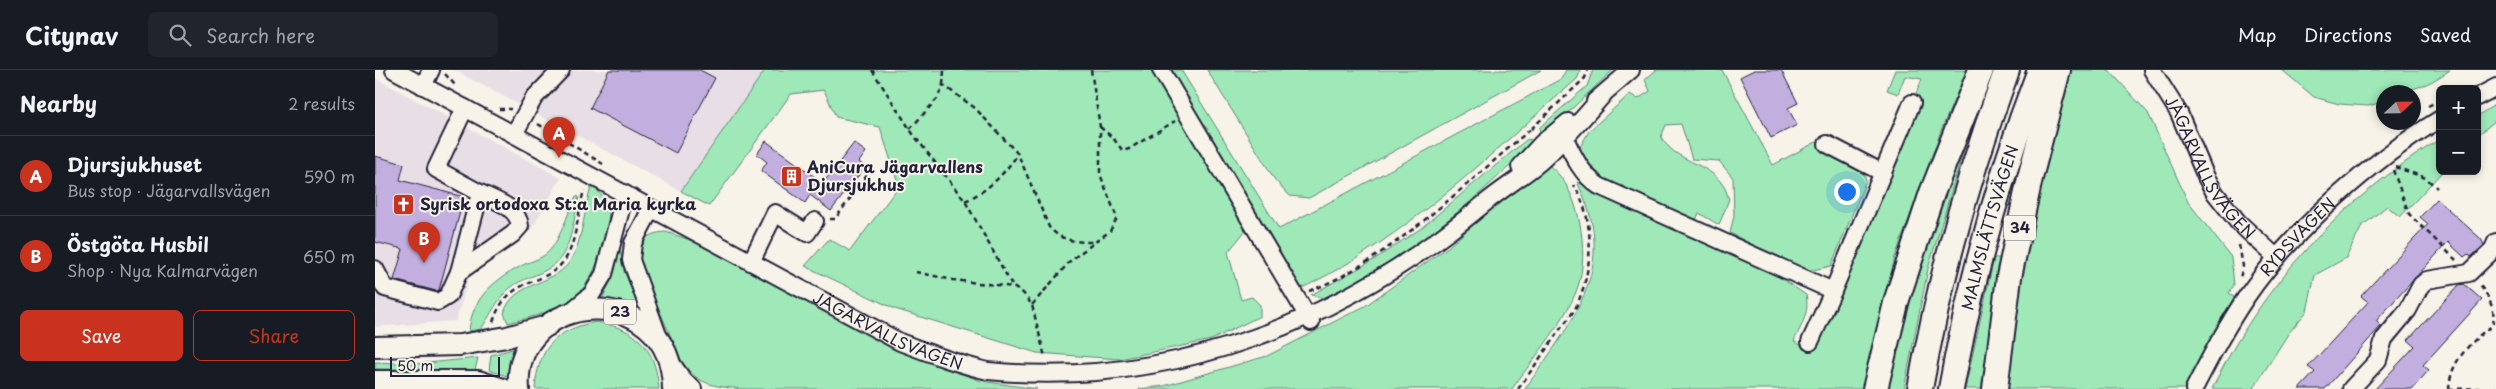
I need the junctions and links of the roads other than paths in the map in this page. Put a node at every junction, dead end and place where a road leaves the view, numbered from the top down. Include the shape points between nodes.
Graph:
1 (394, 70) edge
2 (431, 70) edge
3 (561, 70) edge
4 (1161, 70) edge
5 (1631, 70) edge
6 (1981, 70) edge
7 (2007, 70) edge
8 (2040, 70) edge
9 (2058, 70) edge
10 (2152, 70) edge
11 (423, 86) junction
12 (2496, 87) edge
13 (2481, 95) edge
14 (1912, 103) dead end
15 (465, 108) junction
16 (2436, 122) edge
17 (514, 134) junction
18 (1562, 134) junction
19 (1827, 144) dead end
20 (1883, 173) junction
21 (480, 194) junction
22 (625, 194) junction
23 (651, 209) junction
24 (815, 221) road end
25 (2496, 242) edge
26 (2277, 258) junction
27 (751, 262) junction
28 (375, 269) edge
29 (459, 272) junction
30 (1833, 291) junction
31 (569, 313) junction
32 (1311, 322) junction
33 (547, 326) junction
34 (660, 342) junction
35 (1810, 342) dead end
36 (375, 347) edge
37 (671, 366) junction
38 (375, 381) edge
39 (503, 389) edge
40 (519, 389) edge
41 (673, 389) edge
42 (691, 389) edge
43 (1875, 389) edge
44 (1920, 389) edge
45 (1951, 389) edge
46 (1995, 389) edge
47 (2194, 389) edge
48 (2351, 389) edge

1 - 11 street, JÄGARVALLSVÄGEN
2 - 11 street
3 - 17 street via 534,98
4 - 32 street
5 - 18 street, JÄGARVALLSVÄGEN
6 - 43 highway via 1932,193 1897,299
7 - 44 highway, MALMSLÄTTSVÄGEN via 1943,278
8 - 45 highway, MALMSLÄTTSVÄGEN via 1973,283
9 - 46 highway, 34 via 2009,277
10 - 26 street, JÄGARVALLSVÄGEN via 2179,113 2215,193 2239,222
11 - 15 street, JÄGARVALLSVÄGEN
12 - 13 street
14 - 20 street
15 - 17 street, JÄGARVALLSVÄGEN
15 - 21 street via 435,169
16 - 26 street, RYDSVÄGEN via 2358,178
17 - 22 street, JÄGARVALLSVÄGEN
18 - 30 street via 1581,168 1599,186
18 - 32 street, JÄGARVALLSVÄGEN via 1542,143 1487,201 1457,227 1389,277
19 - 20 street
20 - 30 street
21 - 29 street
21 - 29 street via 513,210 519,217 520,226
22 - 23 street, JÄGARVALLSVÄGEN
22 - 31 street via 604,274 592,294
23 - 27 street, JÄGARVALLSVÄGEN
23 - 34 street via 633,243 631,260
24 - 27 street via 807,233 775,213
25 - 48 street via 2492,251 2469,273 2427,280 2421,285 2409,310 2384,339 2378,360
26 - 47 street, RYDSVÄGEN via 2246,297
27 - 32 street, JÄGARVALLSVÄGEN via 900,342 988,371 1049,380 1113,382 1173,372 1231,356
28 - 29 street via 385,288 438,302 449,296
30 - 35 street
31 - 33 main road, 23
31 - 34 main road, 23 via 613,310 641,322
33 - 36 main road, 23 via 460,345
33 - 40 main road, 23 via 527,352 521,367
34 - 37 main road, 23
37 - 41 main road, 23
37 - 42 main road, 23
38 - 39 main road via 478,381

